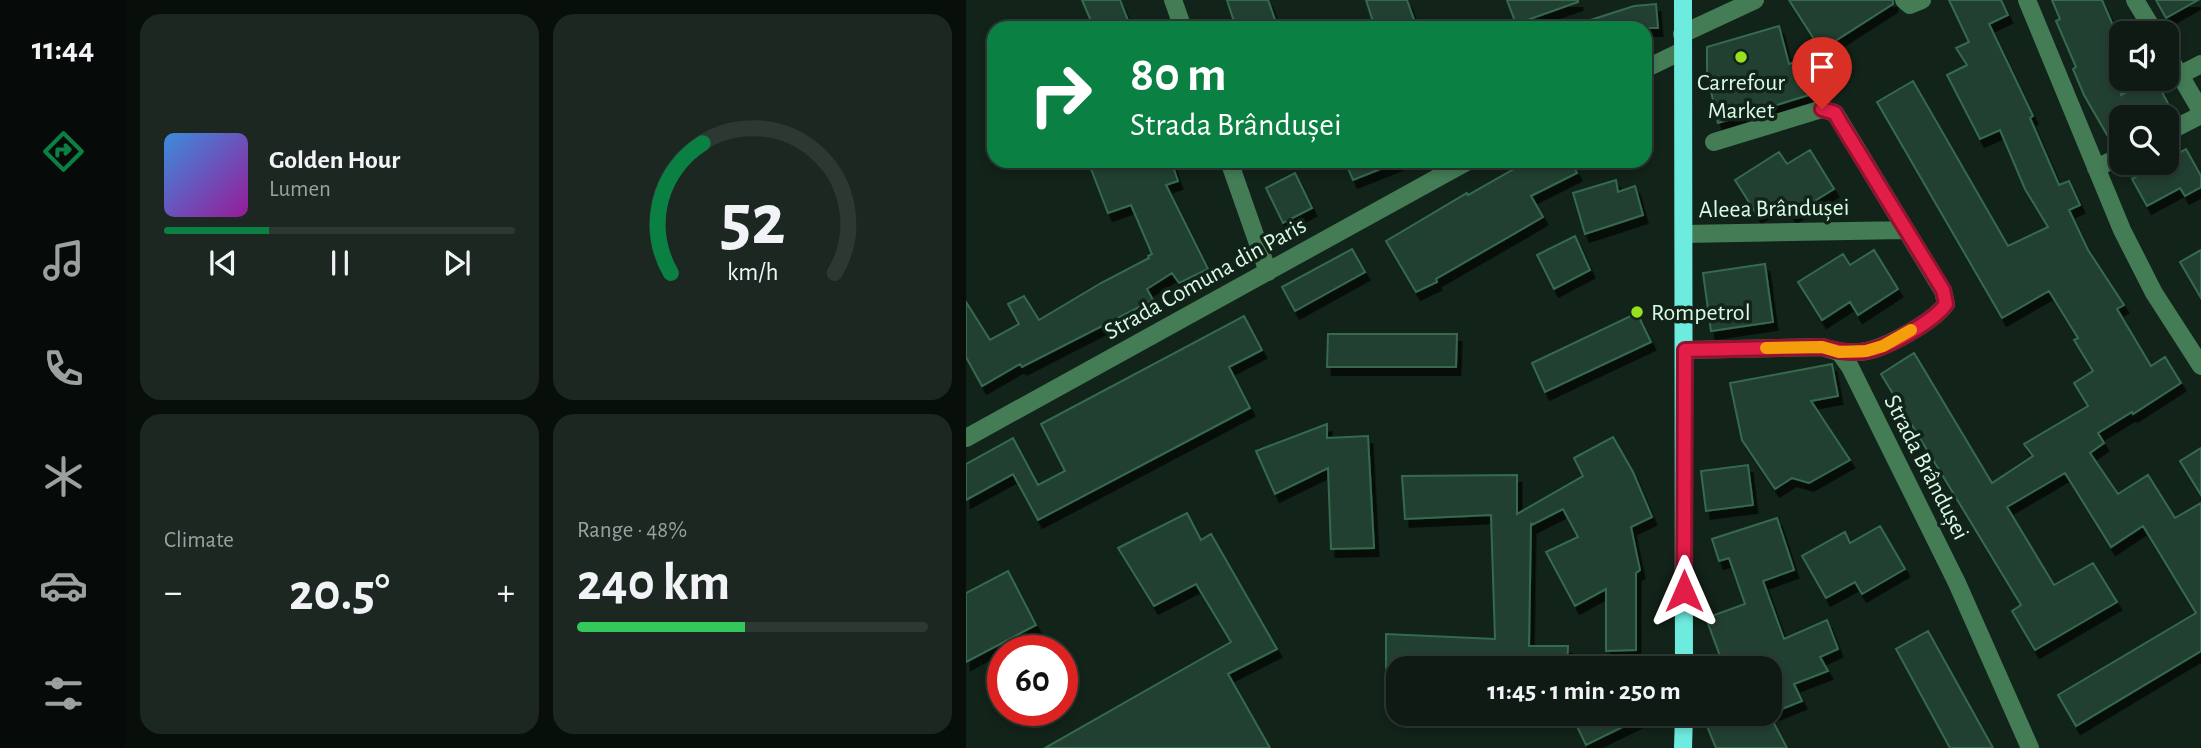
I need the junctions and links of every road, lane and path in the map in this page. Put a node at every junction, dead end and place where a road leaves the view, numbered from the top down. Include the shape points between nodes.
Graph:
1 (1174, 0) edge
2 (1682, 0) edge
3 (1755, 0) edge
4 (1904, 0) edge
5 (1922, 0) edge
6 (2027, 0) edge
7 (2135, 0) edge
8 (1181, 21) edge
9 (2148, 21) edge
10 (1682, 43) junction
11 (1652, 64) edge
12 (2201, 64) edge
13 (2180, 75) joint
14 (2201, 113) edge
15 (2179, 126) edge
16 (1714, 142) dead end
17 (2109, 162) edge
18 (1231, 168) edge
19 (1455, 168) edge
20 (2096, 168) junction
21 (1906, 230) junction
22 (1684, 234) junction
23 (1268, 272) junction
24 (1685, 350) junction
25 (1839, 352) junction
26 (2201, 366) edge
27 (966, 438) edge
28 (1684, 656) edge
29 (1684, 726) edge
30 (1683, 748) edge
31 (2030, 748) edge

1 - 8 street
2 - 10 main road
3 - 10 street
4 - 5 street via 1910,5
6 - 20 street
7 - 9 street
10 - 11 street
10 - 22 main road
12 - 13 street
13 - 14 street
14 - 15 street
16 - 21 street, Aleea Brândușei via 1822,109 1835,113
17 - 20 street
18 - 23 street
19 - 23 street, Strada Comuna din Paris
20 - 26 street via 2154,293
21 - 22 street, Aleea Brândușei
21 - 25 street, Aleea Brândușei via 1943,290 1946,304 1939,314 1883,346
22 - 24 main road
23 - 27 street, Strada Comuna din Paris
24 - 25 street via 1822,347
24 - 28 main road
25 - 31 street, Strada Brândușei via 1957,583
29 - 30 main road

